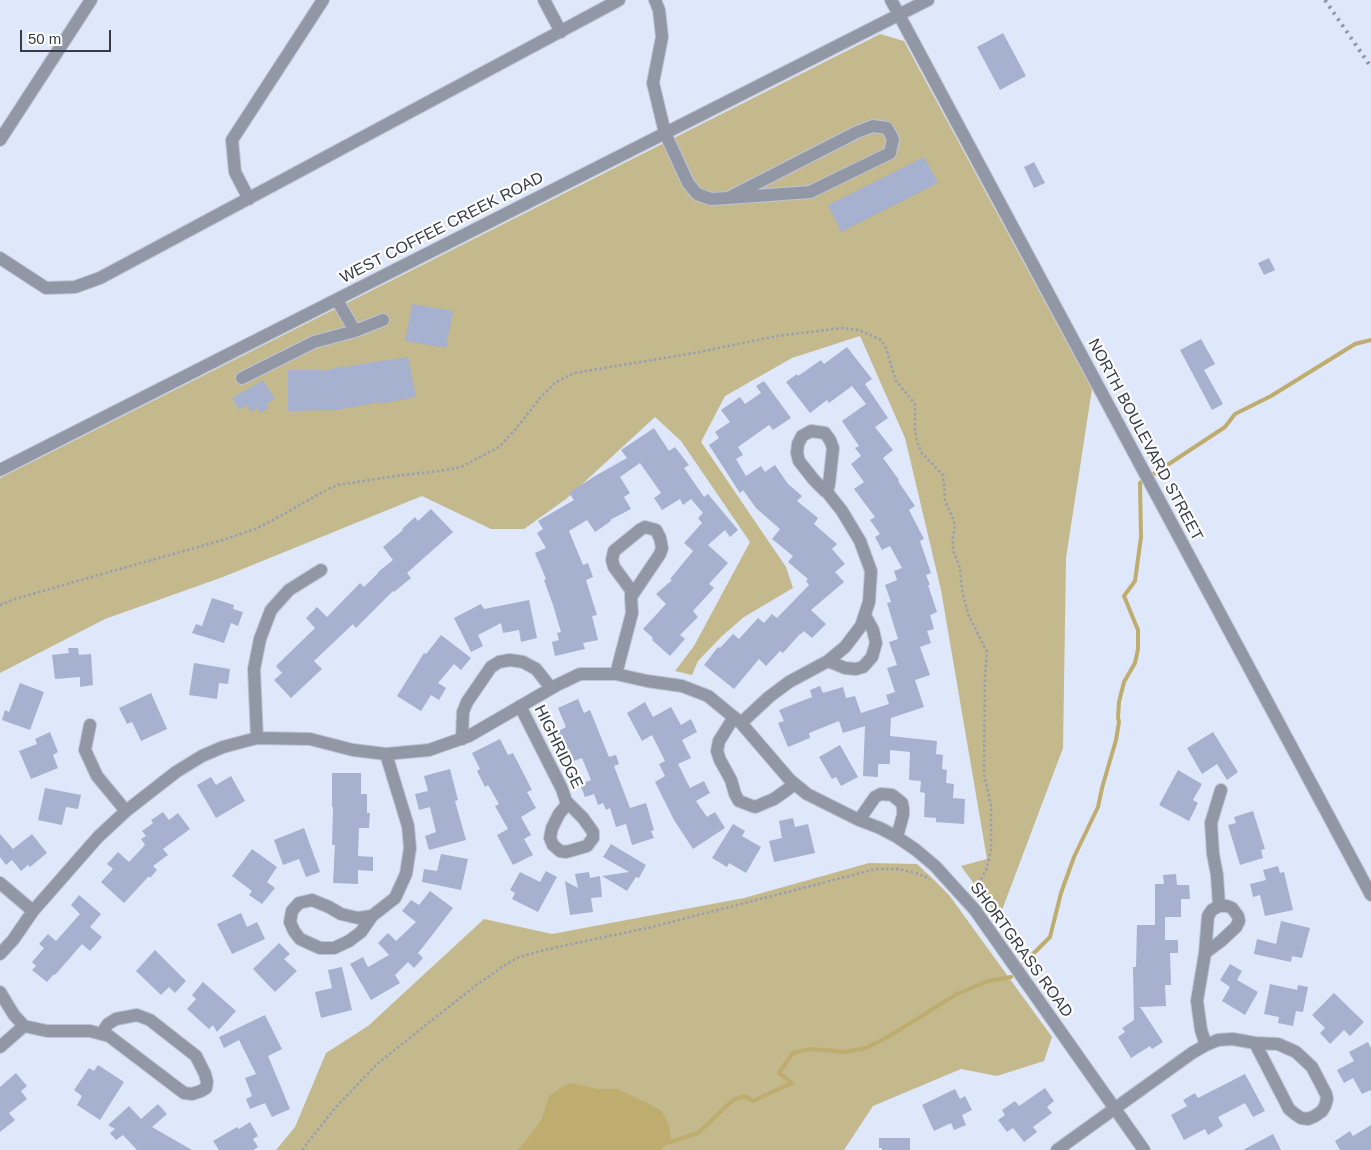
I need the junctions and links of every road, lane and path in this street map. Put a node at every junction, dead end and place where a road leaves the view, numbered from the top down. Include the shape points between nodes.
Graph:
1 (91, 0) edge
2 (323, 0) edge
3 (544, 0) edge
4 (620, 0) edge
5 (655, 0) edge
6 (891, 0) edge
7 (928, 0) edge
8 (898, 15) junction
9 (562, 32) junction
10 (666, 133) junction
11 (0, 140) edge
12 (728, 198) junction
13 (248, 199) junction
14 (0, 258) edge
15 (337, 300) junction
16 (383, 320) dead end
17 (355, 332) junction
18 (242, 378) dead end
19 (0, 470) edge
20 (827, 492) dead end
21 (321, 570) dead end
22 (631, 597) junction
23 (865, 615) junction
24 (828, 661) junction
25 (616, 674) junction
26 (551, 688) junction
27 (520, 706) junction
28 (738, 720) junction
29 (90, 725) dead end
30 (257, 738) junction
31 (462, 739) junction
32 (386, 754) junction
33 (795, 784) junction
34 (1222, 790) dead end
35 (568, 803) dead end
36 (126, 811) junction
37 (859, 820) junction
38 (897, 837) junction
39 (0, 883) edge
40 (1371, 895) edge
41 (1219, 906) junction
42 (32, 910) junction
43 (372, 916) junction
44 (1205, 953) junction
45 (0, 954) edge
46 (0, 992) edge
47 (24, 1026) junction
48 (101, 1034) junction
49 (1255, 1043) junction
50 (1206, 1045) junction
51 (0, 1047) edge
52 (1115, 1109) junction
53 (1057, 1150) edge
54 (1144, 1150) edge

1 - 11 street
2 - 13 street via 232,140 235,172
3 - 9 street
4 - 9 street
5 - 10 street via 662,37 653,83
6 - 8 street, NORTH BOULEVARD STREET
7 - 8 street, WEST COFFEE CREEK ROAD
8 - 10 street, WEST COFFEE CREEK ROAD
8 - 40 street, NORTH BOULEVARD STREET
9 - 13 street
10 - 12 street via 688,184 697,194 711,199
10 - 15 street, WEST COFFEE CREEK ROAD
12 - 12 street via 810,192 890,152 893,140 886,128 873,126
13 - 14 street via 100,278 75,287 46,288
15 - 17 street
15 - 19 street, WEST COFFEE CREEK ROAD
16 - 17 street
17 - 18 street via 314,342
20 - 23 street via 860,541 871,571 870,602
21 - 30 street via 289,590 271,610 260,639 254,669
22 - 22 street via 631,590 614,567 614,551 640,529 656,530 662,548 660,554
22 - 25 street via 632,613
23 - 24 street via 845,647
23 - 24 street via 876,643 872,657 863,667 856,669
24 - 28 street via 789,682
25 - 26 street, SHORTGRASS ROAD via 580,674
25 - 28 street, SHORTGRASS ROAD via 682,686 708,696
26 - 27 street, SHORTGRASS ROAD
26 - 31 street via 536,669 523,662 499,662 491,667 467,702 463,712
27 - 31 street, SHORTGRASS ROAD
27 - 35 street, HIGHRIDGE
28 - 33 street, SHORTGRASS ROAD
28 - 33 street via 719,741 718,751 739,801 755,807 774,799
29 - 36 street via 85,750 97,776
30 - 32 street, SHORTGRASS ROAD via 310,739
30 - 36 street, SHORTGRASS ROAD via 202,756
31 - 32 street, SHORTGRASS ROAD via 429,750
32 - 43 street via 408,826 410,848 406,874 395,898
33 - 37 street, SHORTGRASS ROAD via 807,794
34 - 41 street via 1211,823
36 - 42 street, SHORTGRASS ROAD
37 - 38 street, SHORTGRASS ROAD
37 - 38 street via 875,797 892,795 902,803 903,809
38 - 52 street, SHORTGRASS ROAD via 935,866 975,910
39 - 42 street
41 - 44 street via 1208,916
41 - 44 street via 1232,908 1238,921 1236,927
42 - 45 street, SHORTGRASS ROAD
43 - 43 street via 361,932 334,948 320,948 300,939 290,922 292,911 300,903 312,900 341,914 358,918
44 - 50 street via 1197,1000
46 - 47 street
47 - 48 street via 47,1031
47 - 51 street
48 - 48 street via 109,1036 184,1092 192,1094 206,1088 205,1074 196,1056 150,1020 137,1014 116,1019
49 - 49 street via 1289,1109 1308,1119 1322,1111 1326,1094 1312,1066 1296,1052 1278,1044
49 - 50 street via 1233,1039
50 - 52 street
52 - 53 street
52 - 54 street, SHORTGRASS ROAD

